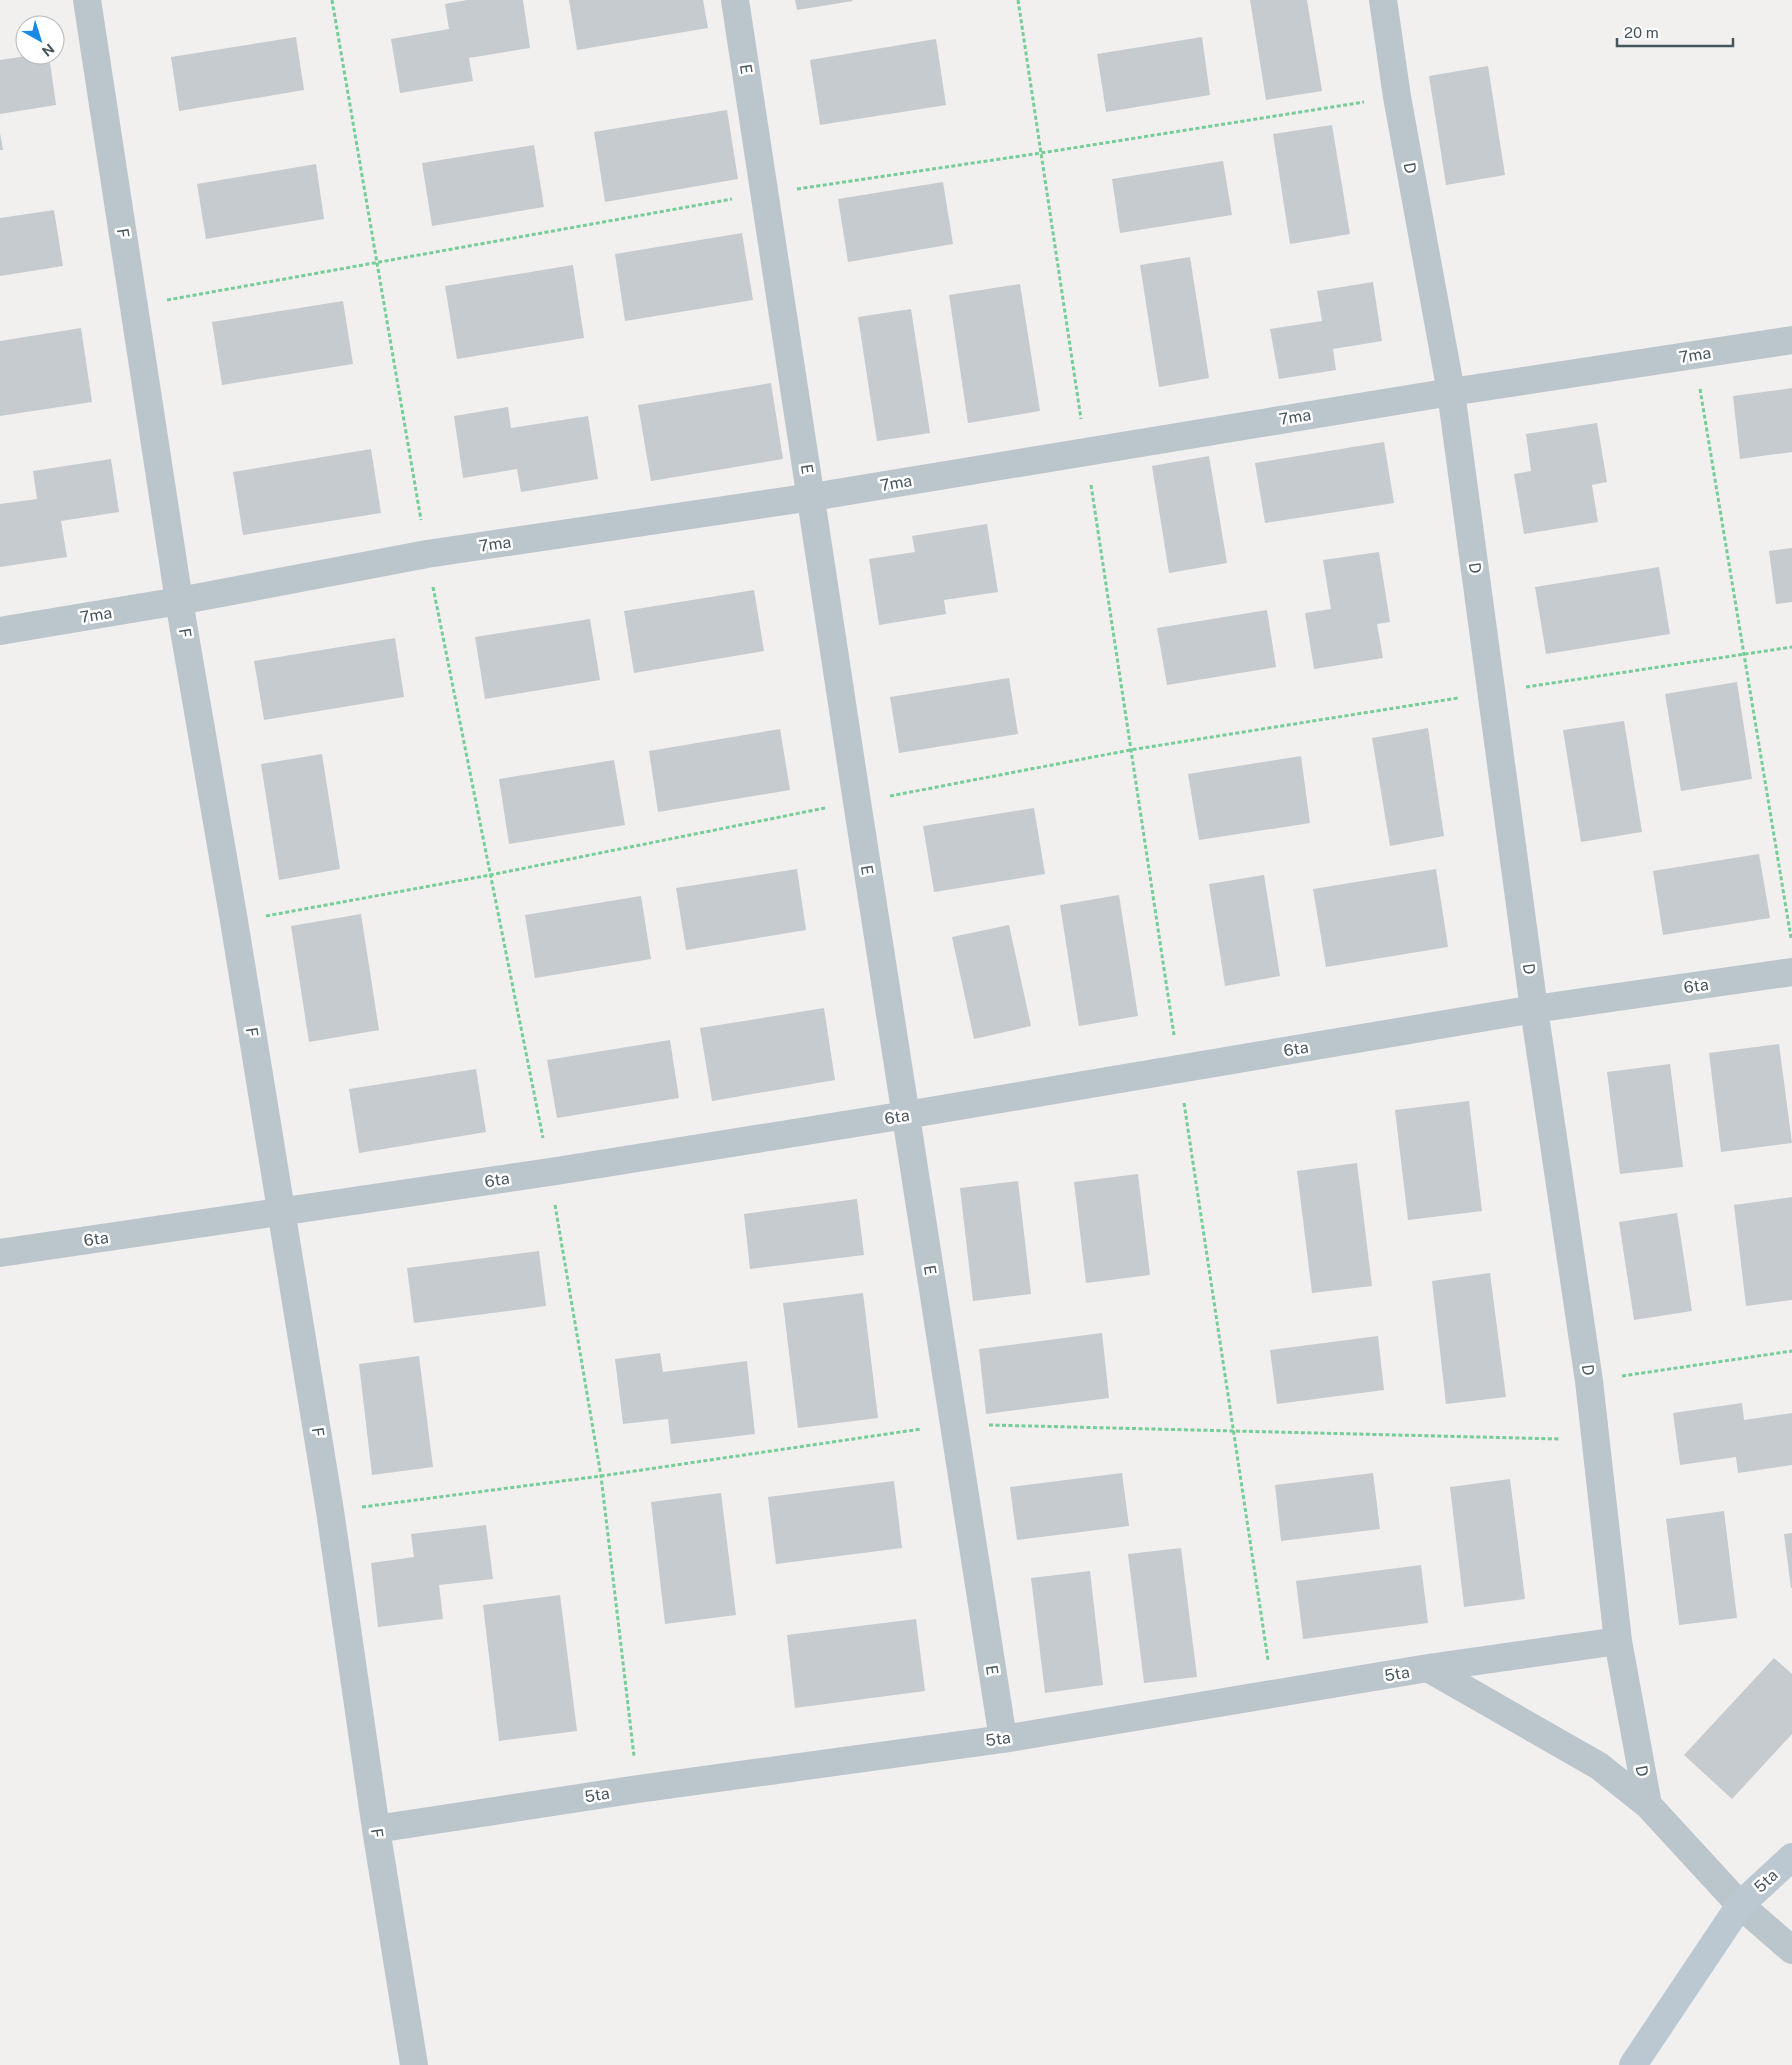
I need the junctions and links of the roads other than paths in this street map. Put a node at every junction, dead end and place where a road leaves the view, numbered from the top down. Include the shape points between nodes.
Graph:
1 (87, 0) edge
2 (735, 0) edge
3 (1383, 0) edge
4 (1792, 340) edge
5 (1451, 392) junction
6 (812, 497) junction
7 (179, 601) junction
8 (0, 630) edge
9 (1792, 972) edge
10 (1534, 1010) junction
11 (906, 1115) junction
12 (282, 1212) junction
13 (0, 1254) edge
14 (1618, 1641) junction
15 (1428, 1668) junction
16 (1002, 1739) junction
17 (1648, 1805) junction
18 (376, 1829) junction
19 (1792, 1857) edge
20 (1740, 1905) junction
21 (1792, 1950) edge
22 (414, 2065) edge
23 (1633, 2065) edge

1 - 7 street, F
2 - 6 street, E
3 - 5 street, D via 1397,97
4 - 5 street, 7ma
5 - 6 street, 7ma
5 - 10 street, D
6 - 7 street, 7ma via 427,554
6 - 11 street, E
7 - 8 street, 7ma
7 - 12 street, F
9 - 10 street, 6ta
10 - 11 street, 6ta
10 - 14 street, D via 1589,1381
11 - 12 street, 6ta
11 - 16 street, E
12 - 13 street, 6ta
12 - 18 street, F
14 - 15 street, 5ta
14 - 17 street, D
15 - 16 street, 5ta
15 - 17 street via 1598,1766
16 - 18 street, 5ta
17 - 20 street
18 - 22 street, F
19 - 20 street, 5ta
20 - 21 street
20 - 23 street, 5ta

